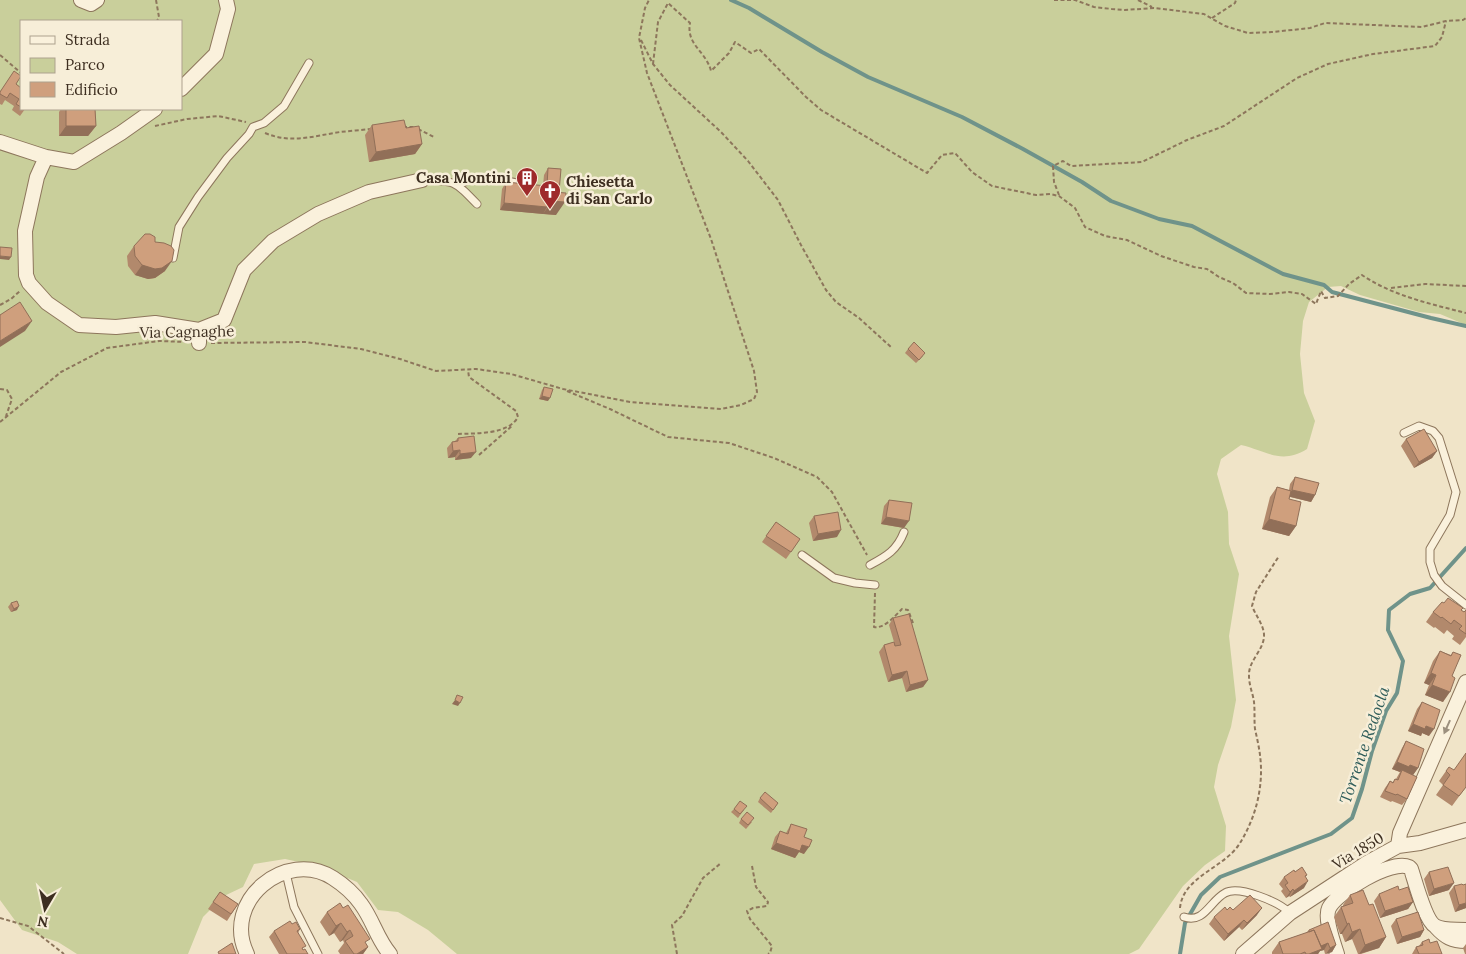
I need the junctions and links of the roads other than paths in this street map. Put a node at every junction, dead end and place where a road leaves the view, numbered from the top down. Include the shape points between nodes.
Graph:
1 (81, 0) edge
2 (97, 0) edge
3 (226, 0) edge
4 (310, 63) dead end
5 (182, 88) edge
6 (155, 110) edge
7 (0, 142) edge
8 (46, 157) junction
9 (422, 180) joint
10 (459, 185) junction
11 (537, 186) edge
12 (477, 204) dead end
13 (173, 258) edge
14 (1404, 433) dead end
15 (904, 532) dead end
16 (802, 555) dead end
17 (870, 565) road end
18 (875, 586) road end
19 (1466, 605) edge
20 (1466, 682) edge
21 (1466, 830) edge
22 (1398, 846) junction
23 (1369, 869) junction
24 (286, 873) junction
25 (1290, 912) junction
26 (1188, 918) road end
27 (1436, 927) junction
28 (1466, 930) edge
29 (1466, 941) edge
30 (247, 954) edge
31 (318, 954) edge
32 (390, 954) edge
33 (1243, 954) edge
34 (1338, 954) edge

1 - 2 street via 91,4
3 - 5 street via 228,8 216,54
4 - 13 lane via 284,106 254,127 227,158 179,227
6 - 8 street via 74,162
7 - 8 street
8 - 9 street via 37,177 25,231 29,283 47,303 80,325 116,327 155,323 199,337 224,320 244,270 273,241 318,214 369,192
9 - 10 lane via 443,180
10 - 11 lane via 470,179 492,178
10 - 12 lane
14 - 19 lane via 1419,426 1433,431 1439,438 1456,492 1450,515 1430,549 1430,562 1442,586
15 - 17 lane via 899,546
16 - 18 lane via 834,578
20 -> 22 street, Via 1850 via 1400,833
21 - 22 street
22 - 23 street, Via 1850
23 - 25 street, Via 1850
23 - 27 street via 1410,867 1426,913
23 - 34 street via 1329,908 1327,916
24 - 30 street via 275,876 246,904 240,926 242,945
24 - 31 lane via 294,907
24 - 32 street via 318,871 345,887 362,904
25 - 26 lane via 1258,896 1231,890 1223,893 1197,918
25 - 33 street, Via 1850
27 - 28 street
27 - 29 street via 1452,940

